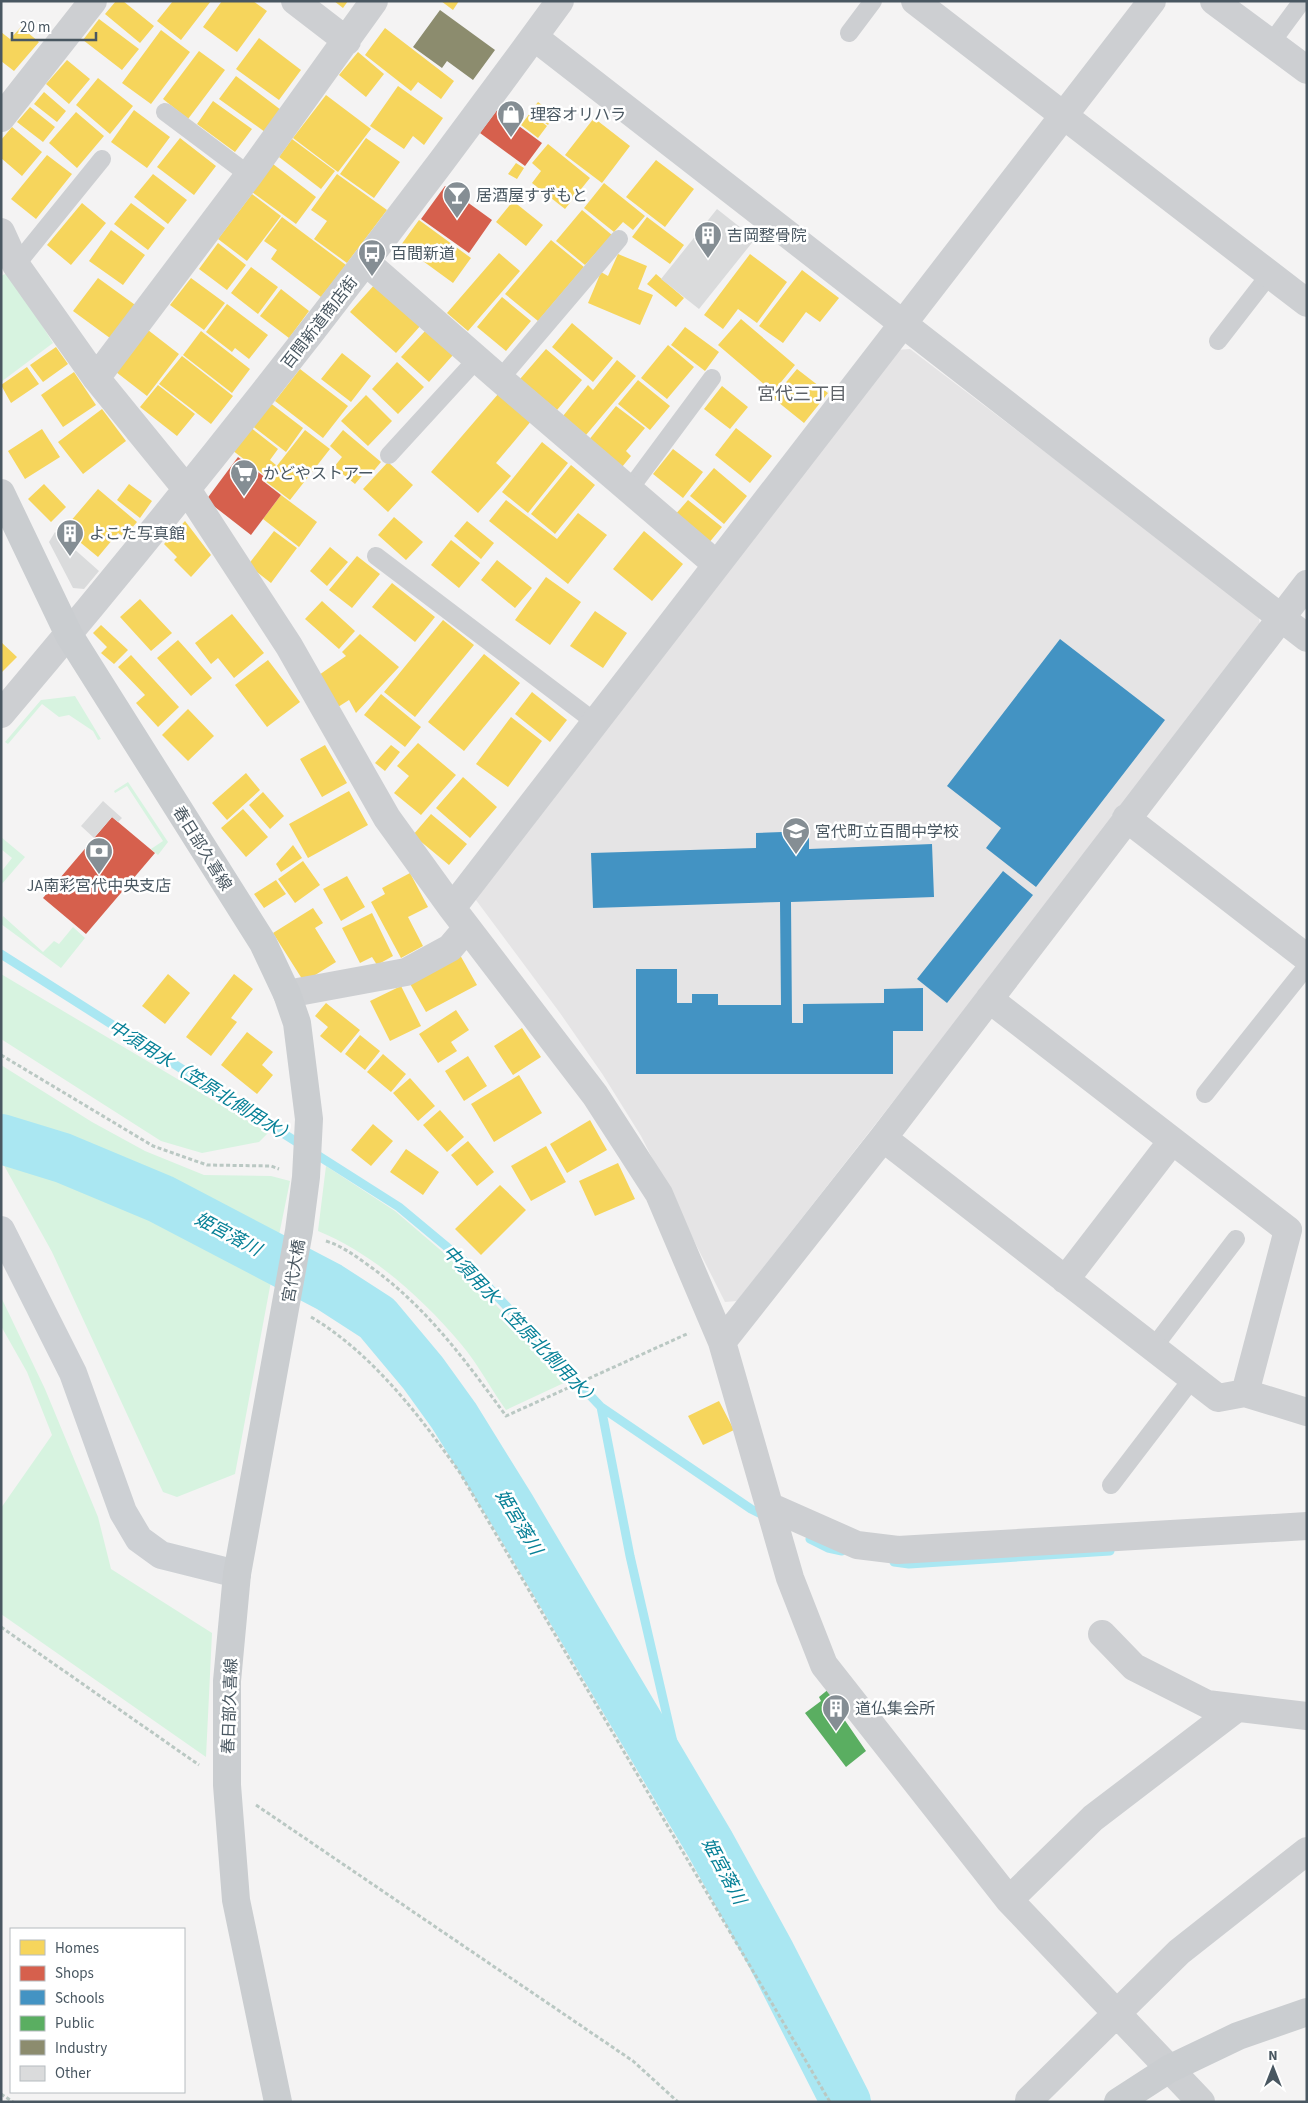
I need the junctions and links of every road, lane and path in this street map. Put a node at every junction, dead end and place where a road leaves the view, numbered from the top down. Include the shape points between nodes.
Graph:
1 (93, 1) edge
2 (295, 1) edge
3 (374, 1) edge
4 (560, 1) edge
5 (872, 1) edge
6 (915, 1) edge
7 (1152, 1) edge
8 (1214, 1) edge
9 (1302, 1) edge
10 (849, 33) dead end
11 (534, 37) junction
12 (347, 41) junction
13 (1271, 43) junction
14 (1307, 70) edge
15 (165, 112) dead end
16 (1064, 116) junction
17 (1, 118) edge
18 (102, 159) dead end
19 (249, 175) junction
20 (1, 232) edge
21 (619, 239) dead end
22 (366, 262) junction
23 (16, 265) junction
24 (1270, 274) junction
25 (1307, 303) edge
26 (901, 324) junction
27 (1218, 341) dead end
28 (477, 359) junction
29 (96, 378) junction
30 (712, 378) dead end
31 (500, 379) junction
32 (389, 455) dead end
33 (629, 490) junction
34 (188, 491) junction
35 (1, 493) edge
36 (376, 556) dead end
37 (716, 564) junction
38 (1307, 584) edge
39 (1281, 618) junction
40 (69, 635) junction
41 (1307, 638) edge
42 (1, 714) edge
43 (595, 722) junction
44 (1126, 818) junction
45 (460, 918) junction
46 (1307, 958) edge
47 (1307, 966) edge
48 (287, 994) junction
49 (989, 999) junction
50 (1, 1054) edge
51 (1206, 1094) dead end
52 (883, 1138) junction
53 (1172, 1141) junction
54 (306, 1177) junction
55 (1, 1230) edge
56 (299, 1231) junction
57 (1236, 1239) dead end
58 (1065, 1280) junction
59 (286, 1310) junction
60 (717, 1331) junction
61 (1153, 1348) junction
62 (1192, 1379) junction
63 (1245, 1393) junction
64 (1307, 1412) edge
65 (1111, 1485) dead end
66 (769, 1506) junction
67 (1307, 1526) edge
68 (237, 1574) junction
69 (1, 1627) edge
70 (1102, 1634) dead end
71 (1237, 1708) junction
72 (1307, 1716) edge
73 (227, 1785) junction
74 (1307, 1851) edge
75 (1009, 1900) junction
76 (1307, 2012) edge
77 (1116, 2014) junction
78 (1169, 2069) junction
79 (1, 2094) edge
80 (1029, 2100) dead end
81 (13, 2102) edge
82 (278, 2102) edge
83 (678, 2102) edge
84 (830, 2102) edge
85 (1118, 2102) edge
86 (1201, 2102) edge

1 - 17 street
2 - 12 street
3 - 12 street
4 - 11 street, 百間新道商店街
5 - 10 lane
6 - 16 street
7 - 16 street
8 - 13 street
9 - 13 lane
11 - 22 street, 百間新道商店街
11 - 26 street
12 - 19 street
13 - 14 street
15 - 19 lane
16 - 24 street
16 - 26 street
18 - 23 lane
19 - 29 street
20 - 23 street
21 - 31 lane
22 - 28 street
22 - 34 street, 百間新道商店街
23 - 29 street
24 - 25 street
24 - 27 lane
26 - 37 street
26 - 39 street
28 - 31 street
28 - 32 lane
29 - 34 street
30 - 33 lane
31 - 33 street
33 - 37 street
34 - 40 street, 百間新道商店街
34 - 45 street via 289,646 386,818
35 - 40 main road, 春日部久喜線
36 - 43 lane
37 - 43 street
38 - 39 street
39 - 41 street
39 - 44 street
40 - 42 street, 百間新道商店街
40 - 48 main road, 春日部久喜線 via 263,943
43 - 45 street
44 - 46 street
44 - 49 street
45 - 48 street via 450,948 406,972
45 - 60 street via 595,1095 659,1194
47 - 51 lane
48 - 54 main road, 春日部久喜線 via 296,1023 310,1119
49 - 52 street
49 - 53 street
50 - 54 path via 153,1146 206,1165 271,1166
52 - 58 street
52 - 60 street
53 - 58 street
53 - 63 street via 1288,1230
54 - 56 main road, 春日部久喜線
55 - 68 street via 72,1372 123,1512 139,1539 161,1555
56 - 59 main road, 宮代大橋
56 - 60 path via 341,1246 394,1284 456,1347 506,1416
57 - 61 lane
58 - 61 street
59 - 68 main road, 春日部久喜線
59 - 84 path via 312,1317 378,1372 410,1405 460,1473
60 - 66 street
61 - 62 street
62 - 63 street via 1218,1398
62 - 65 lane
63 - 64 street
66 - 67 street via 856,1545 898,1550
66 - 75 street via 790,1578 824,1665
68 - 73 main road, 春日部久喜線 via 227,1681
69 - 73 path
70 - 71 street via 1134,1667 1207,1704
71 - 72 street
71 - 75 street via 1093,1818
73 - 82 main road, 春日部久喜線 via 236,1900
73 - 83 path via 632,2061
74 - 77 street via 1178,1952
75 - 77 street
76 - 78 main road via 1238,2036
77 - 78 street
77 - 80 street
78 - 85 main road
78 - 86 street
79 - 81 path

